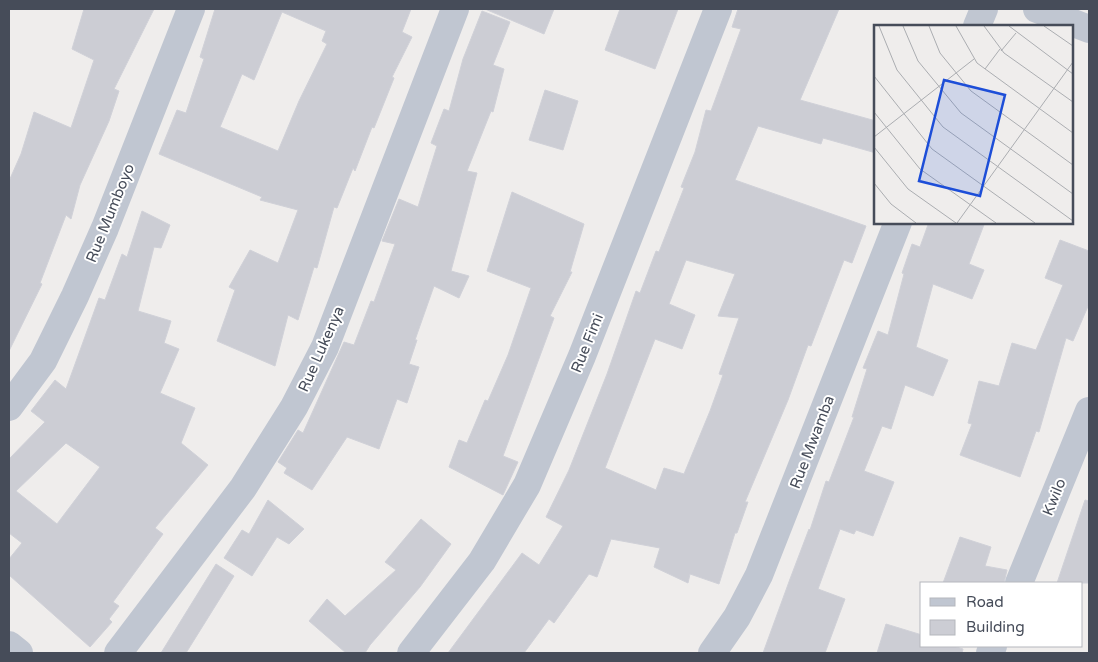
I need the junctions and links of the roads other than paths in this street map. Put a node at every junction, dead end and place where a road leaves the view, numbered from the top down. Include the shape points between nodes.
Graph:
1 (191, 9) edge
2 (455, 9) edge
3 (718, 9) edge
4 (984, 9) edge
5 (1037, 9) edge
6 (977, 25) edge
7 (1089, 29) edge
8 (897, 224) edge
9 (9, 407) edge
10 (1089, 411) edge
11 (1019, 582) edge
12 (9, 645) edge
13 (19, 653) edge
14 (118, 653) edge
15 (411, 653) edge
16 (712, 653) edge

1 - 9 street, Rue Mumboyo via 75,296 43,361
2 - 14 street, Rue Lukenya via 325,347 294,407 243,488
3 - 15 street, Rue Fimi via 582,356 527,484 482,561
4 - 6 street
5 - 7 street
8 - 16 street, Rue Mwamba via 759,576 737,617
10 - 11 street, Kwilo
12 - 13 street

